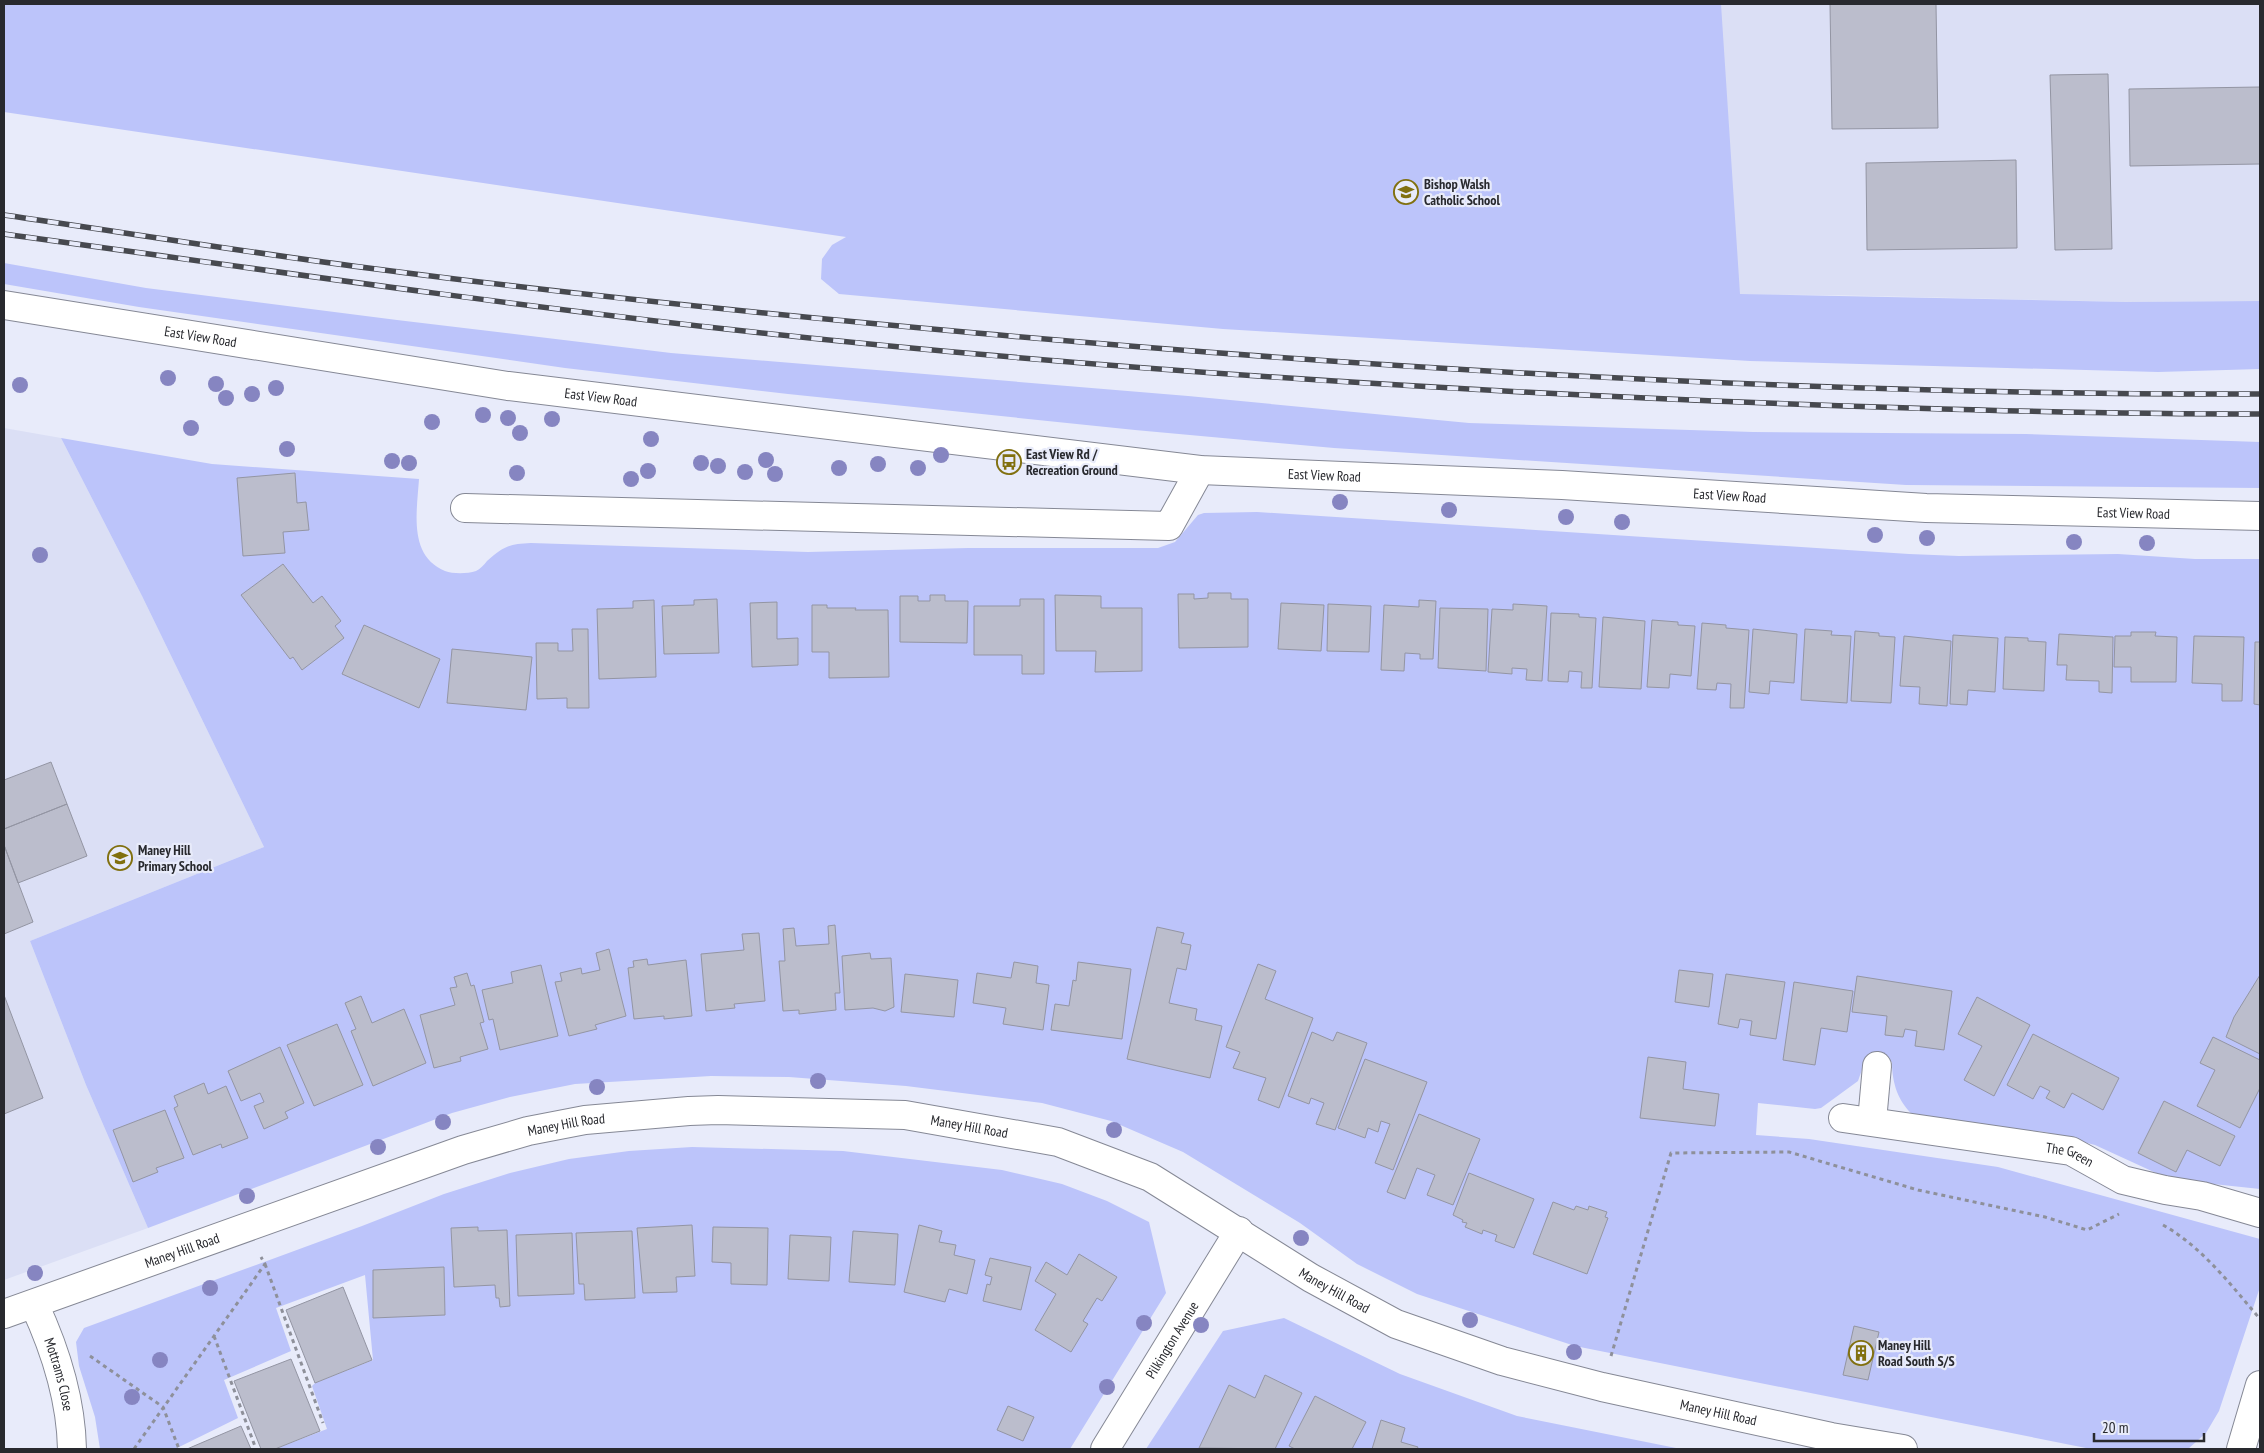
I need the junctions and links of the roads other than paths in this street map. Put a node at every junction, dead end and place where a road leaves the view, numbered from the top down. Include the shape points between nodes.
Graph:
1 (4, 305) edge
2 (1200, 470) junction
3 (465, 508) dead end
4 (2260, 516) edge
5 (1877, 1066) dead end
6 (1843, 1118) dead end
7 (1872, 1121) junction
8 (2260, 1213) edge
9 (1239, 1231) junction
10 (4, 1314) edge
11 (39, 1314) junction
12 (2258, 1399) edge
13 (72, 1449) edge
14 (1105, 1449) edge
15 (1903, 1449) edge
16 (2242, 1449) edge

1 - 2 street, East View Road via 508,386
2 - 3 street via 1168,526
2 - 4 street, East View Road via 1562,485 1926,508
5 - 7 street
6 - 7 street, The Green
7 - 8 street, The Green via 2071,1151 2123,1180 2202,1196
9 - 11 street, Maney Hill Road via 1150,1177 1058,1142 905,1115 689,1111 585,1120 528,1131 463,1150 244,1228
9 - 14 street, Pilkington Avenue
9 - 15 street, Maney Hill Road via 1311,1278 1396,1324 1502,1361 1602,1387 1831,1437
10 - 11 street, Maney Hill Road
11 - 13 street, Mottrams Close via 60,1373
12 - 16 street

